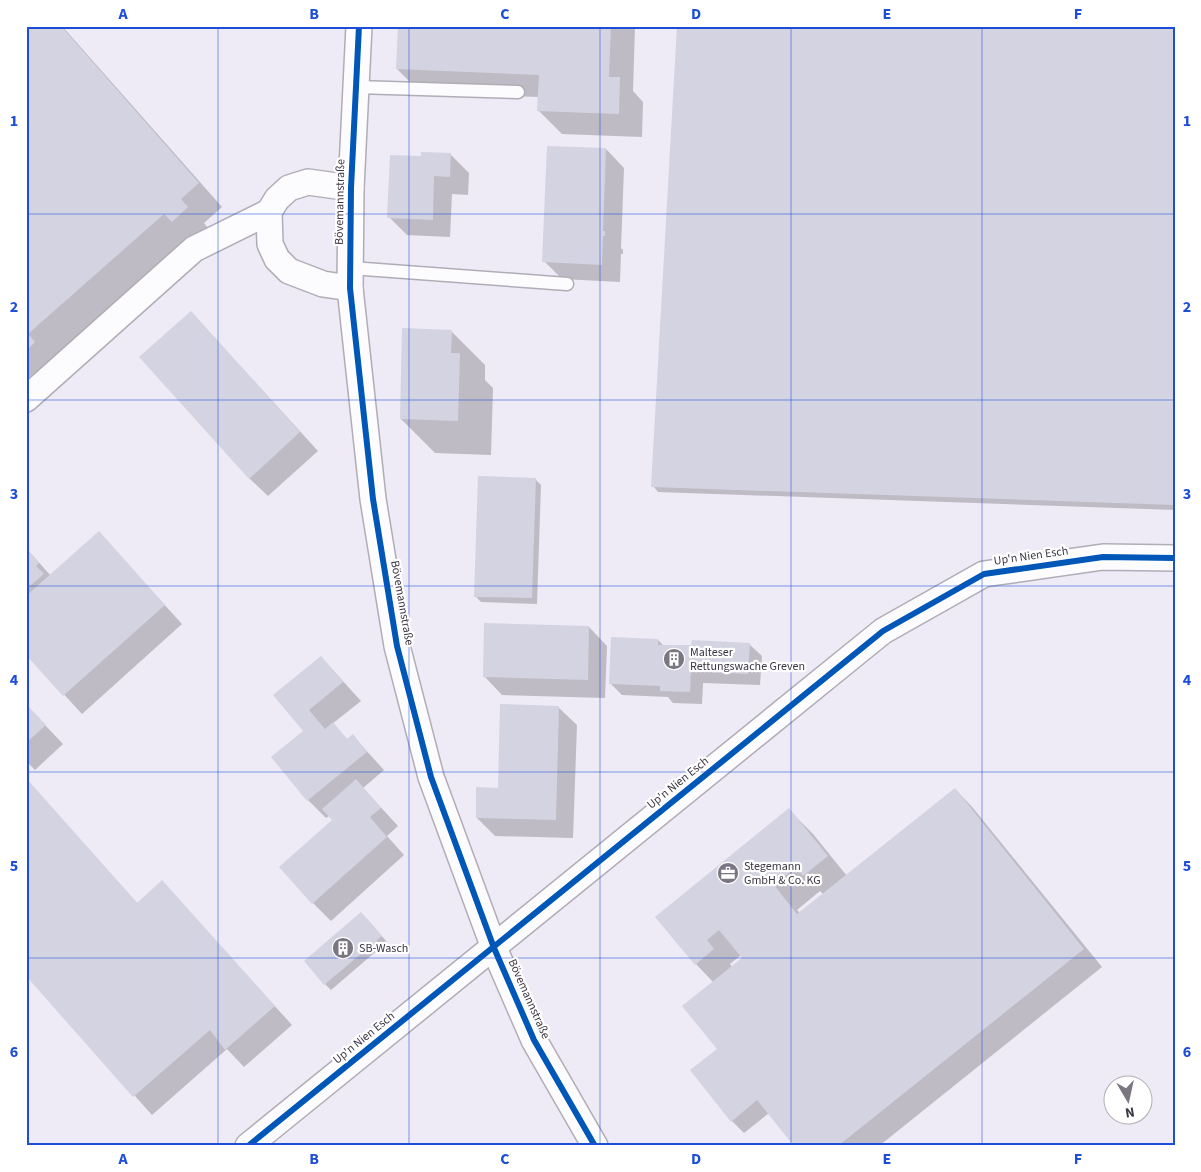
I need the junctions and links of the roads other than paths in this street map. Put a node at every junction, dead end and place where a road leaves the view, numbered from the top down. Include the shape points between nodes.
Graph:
1 (359, 26) edge
2 (356, 87) junction
3 (518, 92) dead end
4 (351, 188) junction
5 (269, 212) junction
6 (350, 278) junction
7 (567, 284) dead end
8 (26, 399) edge
9 (1175, 558) edge
10 (494, 948) junction
11 (248, 1146) edge
12 (595, 1146) edge

1 - 2 street, Bövemannstraße
2 - 3 lane
2 - 4 street, Bövemannstraße
4 - 5 street, Bövemannstraße via 308,182 289,188
4 - 6 street, Bövemannstraße
5 - 6 street via 270,244 277,259 289,271 323,284
5 - 8 street, Bövemannstraße via 194,250
6 - 7 lane
6 - 10 street, Bövemannstraße via 373,499 397,646 431,777
9 - 10 street, Up'n Nien Esch via 1103,557 984,574 882,631
10 - 11 street, Up'n Nien Esch
10 - 12 street, Bövemannstraße via 534,1040

